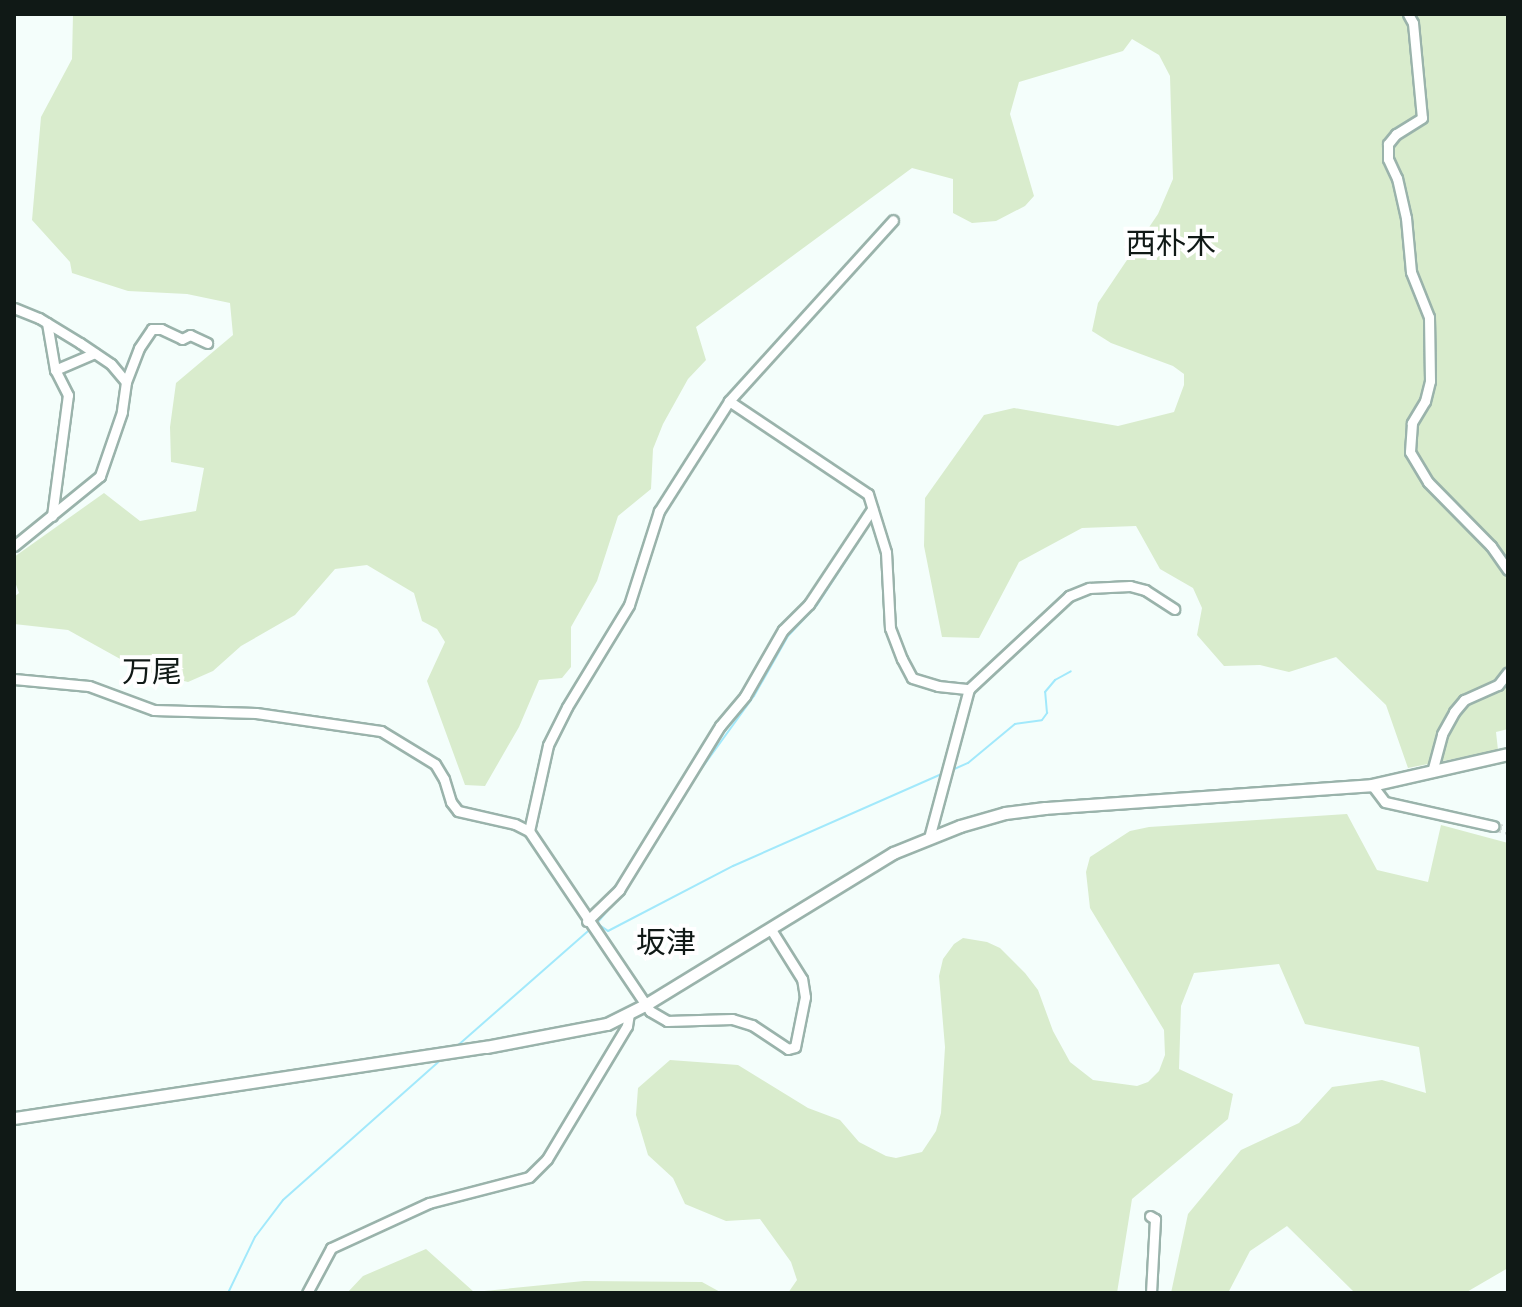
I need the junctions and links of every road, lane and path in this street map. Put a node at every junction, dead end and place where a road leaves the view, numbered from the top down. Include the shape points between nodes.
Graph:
1 (1408, 14) edge
2 (893, 220) dead end
3 (14, 308) edge
4 (47, 323) junction
5 (207, 343) dead end
6 (95, 353) junction
7 (55, 370) junction
8 (126, 382) junction
9 (729, 401) junction
10 (872, 509) junction
11 (52, 516) junction
12 (14, 546) edge
13 (1508, 570) edge
14 (1174, 609) dead end
15 (1508, 672) edge
16 (14, 679) edge
17 (969, 689) junction
18 (1508, 754) edge
19 (1432, 772) junction
20 (1372, 785) junction
21 (1493, 826) tunnel mouth
22 (529, 831) junction
23 (929, 838) junction
24 (590, 926) junction
25 (770, 928) junction
26 (645, 1005) junction
27 (629, 1013) junction
28 (14, 1118) edge
29 (1150, 1216) dead end
30 (307, 1293) edge
31 (1151, 1293) edge

1 - 13 street via 1422,118 1396,134 1388,144 1388,159 1406,218 1411,272 1429,317 1430,381 1412,423 1410,452 1428,482
2 - 9 street
3 - 4 street
4 - 6 street
4 - 7 street
5 - 8 street via 152,329
6 - 7 street
6 - 8 street
7 - 11 street via 68,395
8 - 11 street via 105,469
9 - 10 street via 868,494
9 - 22 street via 659,511 629,605 548,745
10 - 17 street via 886,552 890,628 912,678
10 - 24 street via 809,604 783,630 619,890
11 - 12 street
14 - 17 street via 1130,586 1089,588 1069,596
15 - 19 street via 1498,685 1464,700 1454,712
16 - 22 street via 89,686 154,710 256,713 381,731 435,764 458,811
17 - 23 street
18 - 19 street
19 - 20 street
20 - 21 street via 1385,802
20 - 23 street via 1045,808 1005,813
22 - 24 street
23 - 25 street via 893,853
24 - 26 street
25 - 26 street
25 - 26 street via 804,988 795,1047 788,1049 752,1025 732,1019 667,1021
26 - 27 street
27 - 28 street via 575,1032
27 - 30 street via 627,1026 547,1159 529,1177 429,1203 331,1248
29 - 31 street via 1155,1219

